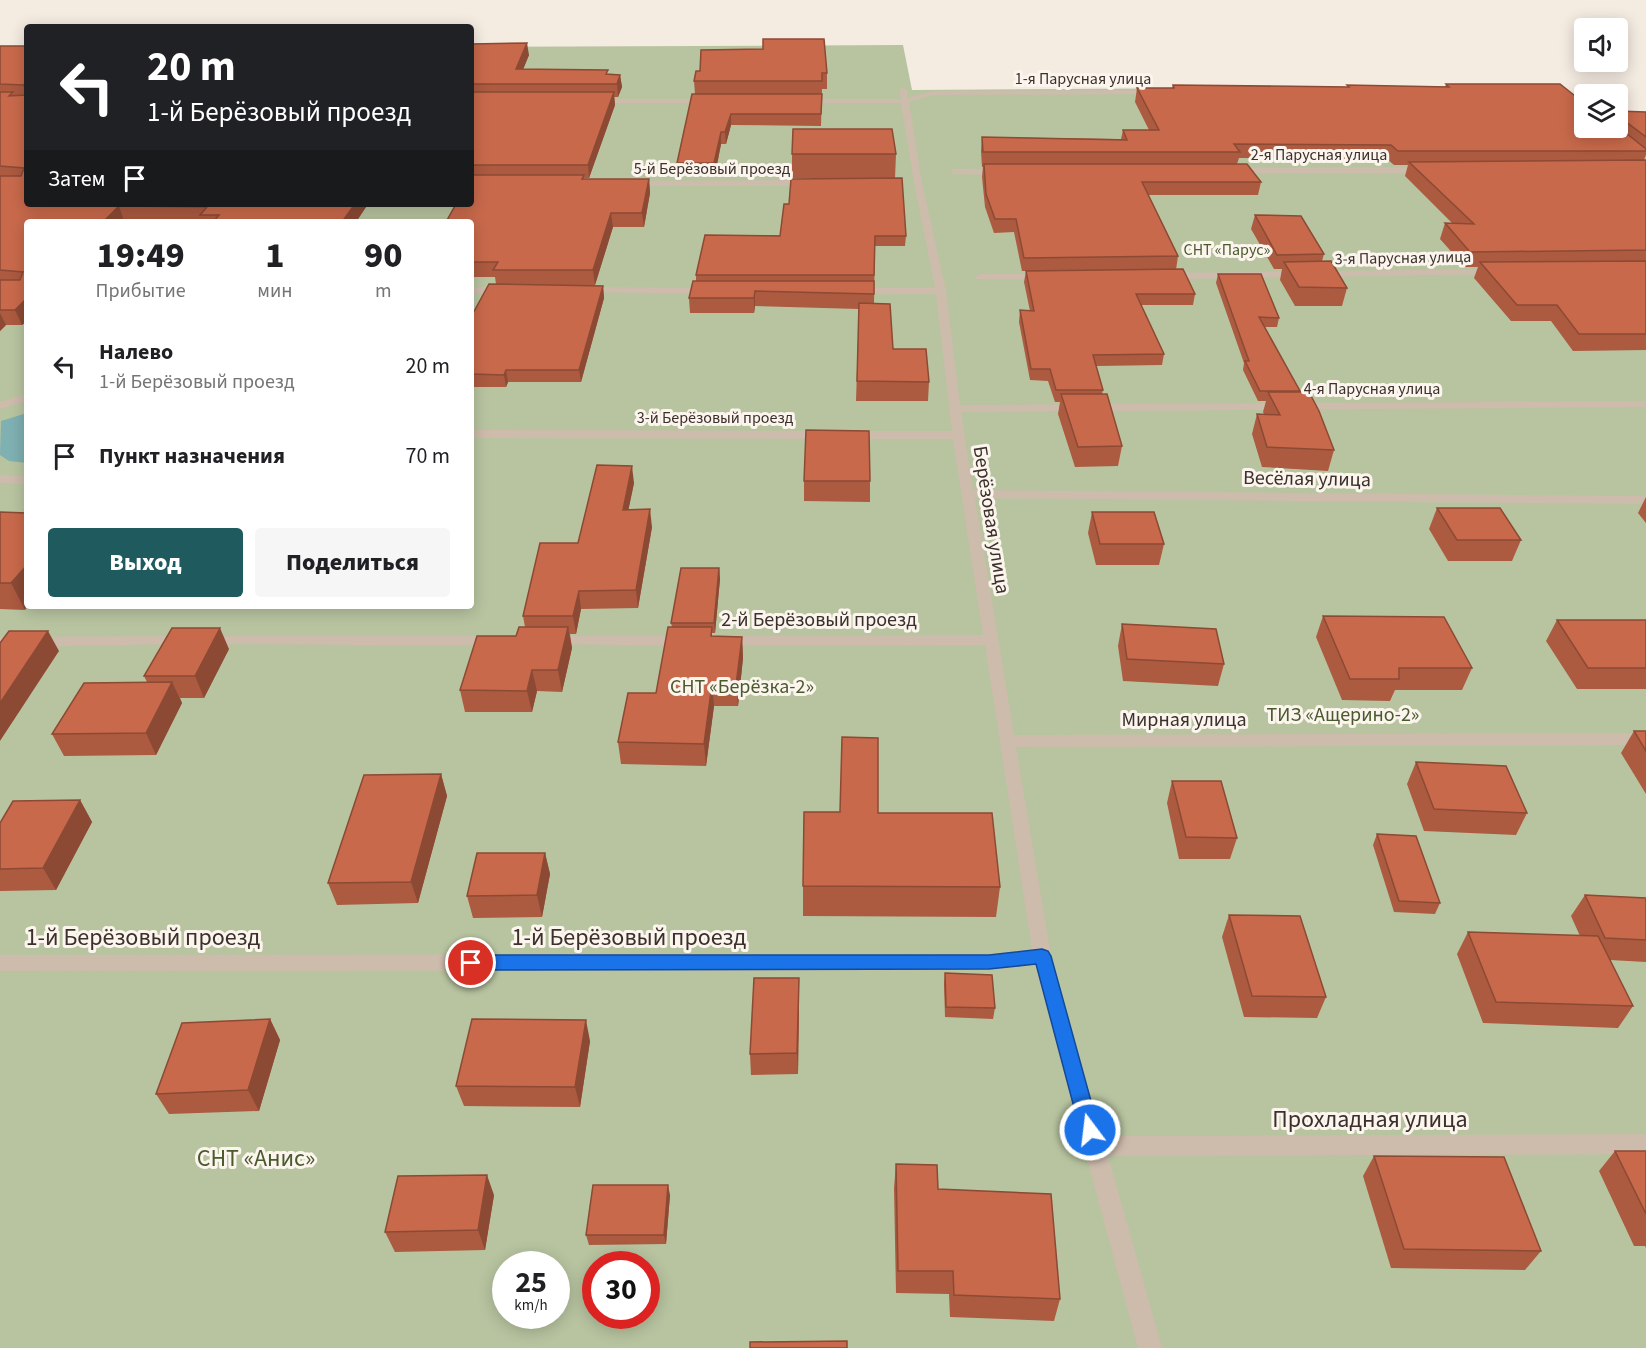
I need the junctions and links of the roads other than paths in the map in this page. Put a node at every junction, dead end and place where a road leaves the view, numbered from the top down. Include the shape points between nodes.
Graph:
1 (1161, 92) edge
2 (904, 96) junction
3 (588, 101) edge
4 (717, 101) edge
5 (788, 101) edge
6 (1440, 170) edge
7 (1228, 171) edge
8 (955, 172) dead end
9 (1014, 172) edge
10 (824, 183) edge
11 (624, 184) edge
12 (1503, 272) edge
13 (1158, 276) edge
14 (980, 277) dead end
15 (1051, 277) edge
16 (474, 290) edge
17 (518, 290) edge
18 (577, 290) edge
19 (718, 291) edge
20 (847, 291) edge
21 (941, 291) junction
22 (24, 398) edge
23 (1646, 404) edge
24 (0, 406) edge
25 (954, 409) junction
26 (474, 434) edge
27 (958, 435) junction
28 (0, 479) edge
29 (24, 480) edge
30 (967, 494) junction
31 (1646, 500) edge
32 (990, 640) junction
33 (513, 641) edge
34 (537, 641) edge
35 (0, 642) edge
36 (1646, 740) edge
37 (1010, 741) junction
38 (1042, 956) junction
39 (0, 963) edge
40 (1646, 1144) edge
41 (1094, 1146) junction
42 (1150, 1348) edge

1 - 2 street, 1-я Парусная улица
2 - 5 street, 1-я Парусная улица
2 - 21 street, Берёзовая улица via 912,183
3 - 4 street
6 - 7 street, 2-я Парусная улица
8 - 9 street
10 - 11 street, 5-й Берёзовый проезд
12 - 13 street, 3-я Парусная улица
14 - 15 street
16 - 17 street
18 - 19 street
20 - 21 street
21 - 25 street, Берёзовая улица
22 - 24 street
23 - 25 street, 4-я Парусная улица
25 - 27 street, Берёзовая улица
26 - 27 street, 3-й Берёзовый проезд
27 - 30 street, Берёзовая улица
28 - 29 street
30 - 31 street, Весёлая улица
30 - 32 street, Берёзовая улица
32 - 34 street, 2-й Берёзовый проезд
32 - 37 street, Берёзовая улица
33 - 35 street
36 - 37 street, Мирная улица
37 - 38 street, Берёзовая улица
38 - 39 street, 1-й Берёзовый проезд via 977,962
38 - 41 street, Берёзовая улица
40 - 41 street, Прохладная улица
41 - 42 street, Берёзовая улица

